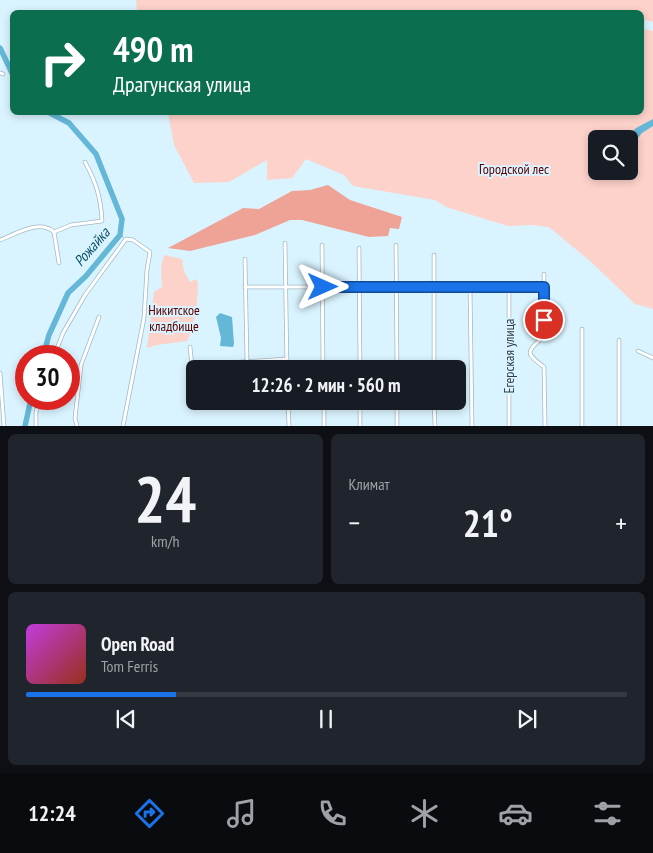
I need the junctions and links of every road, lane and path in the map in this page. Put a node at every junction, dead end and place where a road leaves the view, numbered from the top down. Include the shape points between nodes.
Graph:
1 (85, 162) dead end
2 (54, 232) junction
3 (0, 240) edge
4 (285, 243) dead end
5 (396, 244) dead end
6 (322, 245) dead end
7 (360, 248) dead end
8 (434, 255) dead end
9 (245, 258) dead end
10 (59, 263) dead end
11 (544, 274) dead end
12 (245, 287) junction
13 (286, 287) junction
14 (323, 287) junction
15 (359, 287) junction
16 (396, 287) junction
17 (434, 287) junction
18 (470, 287) junction
19 (509, 287) junction
20 (544, 287) junction
21 (99, 316) dead end
22 (582, 329) dead end
23 (619, 340) dead end
24 (58, 345) edge
25 (190, 347) dead end
26 (638, 351) dead end
27 (653, 358) edge
28 (287, 359) joint
29 (191, 360) edge
30 (247, 360) edge
31 (274, 360) edge
32 (324, 360) edge
33 (360, 360) edge
34 (397, 360) edge
35 (434, 360) edge
36 (0, 373) edge
37 (37, 410) edge
38 (288, 410) edge
39 (324, 410) edge
40 (360, 410) edge
41 (397, 410) edge
42 (434, 410) edge
43 (4, 426) edge
44 (36, 426) edge
45 (77, 426) edge
46 (123, 426) edge
47 (289, 426) edge
48 (324, 426) edge
49 (360, 426) edge
50 (397, 426) edge
51 (434, 426) edge
52 (472, 426) edge
53 (509, 426) edge
54 (545, 426) edge
55 (582, 426) edge
56 (619, 426) edge

1 - 2 street via 99,191 102,221 71,225
2 - 3 street via 41,225
2 - 10 street
4 - 13 street
5 - 16 street
6 - 14 street
7 - 15 street
8 - 17 street
9 - 12 street
11 - 20 street
12 - 13 street
12 - 30 street
13 - 14 street
13 - 28 street
14 - 15 street
14 - 32 street
15 - 16 street
15 - 33 street
16 - 17 street
16 - 34 street
17 - 18 street
17 - 35 street
18 - 19 street
18 - 52 street
19 - 20 street
19 - 53 street, Егерская улица
20 - 54 street via 544,336 529,352 544,367
21 - 45 street via 81,365 75,418
22 - 55 street
23 - 56 street
24 - 46 street via 84,295 126,239 150,252 144,318
25 - 29 street
26 - 27 street
28 - 31 street
36 - 43 street
37 - 44 street
38 - 47 street
39 - 48 street
40 - 49 street
41 - 50 street
42 - 51 street

